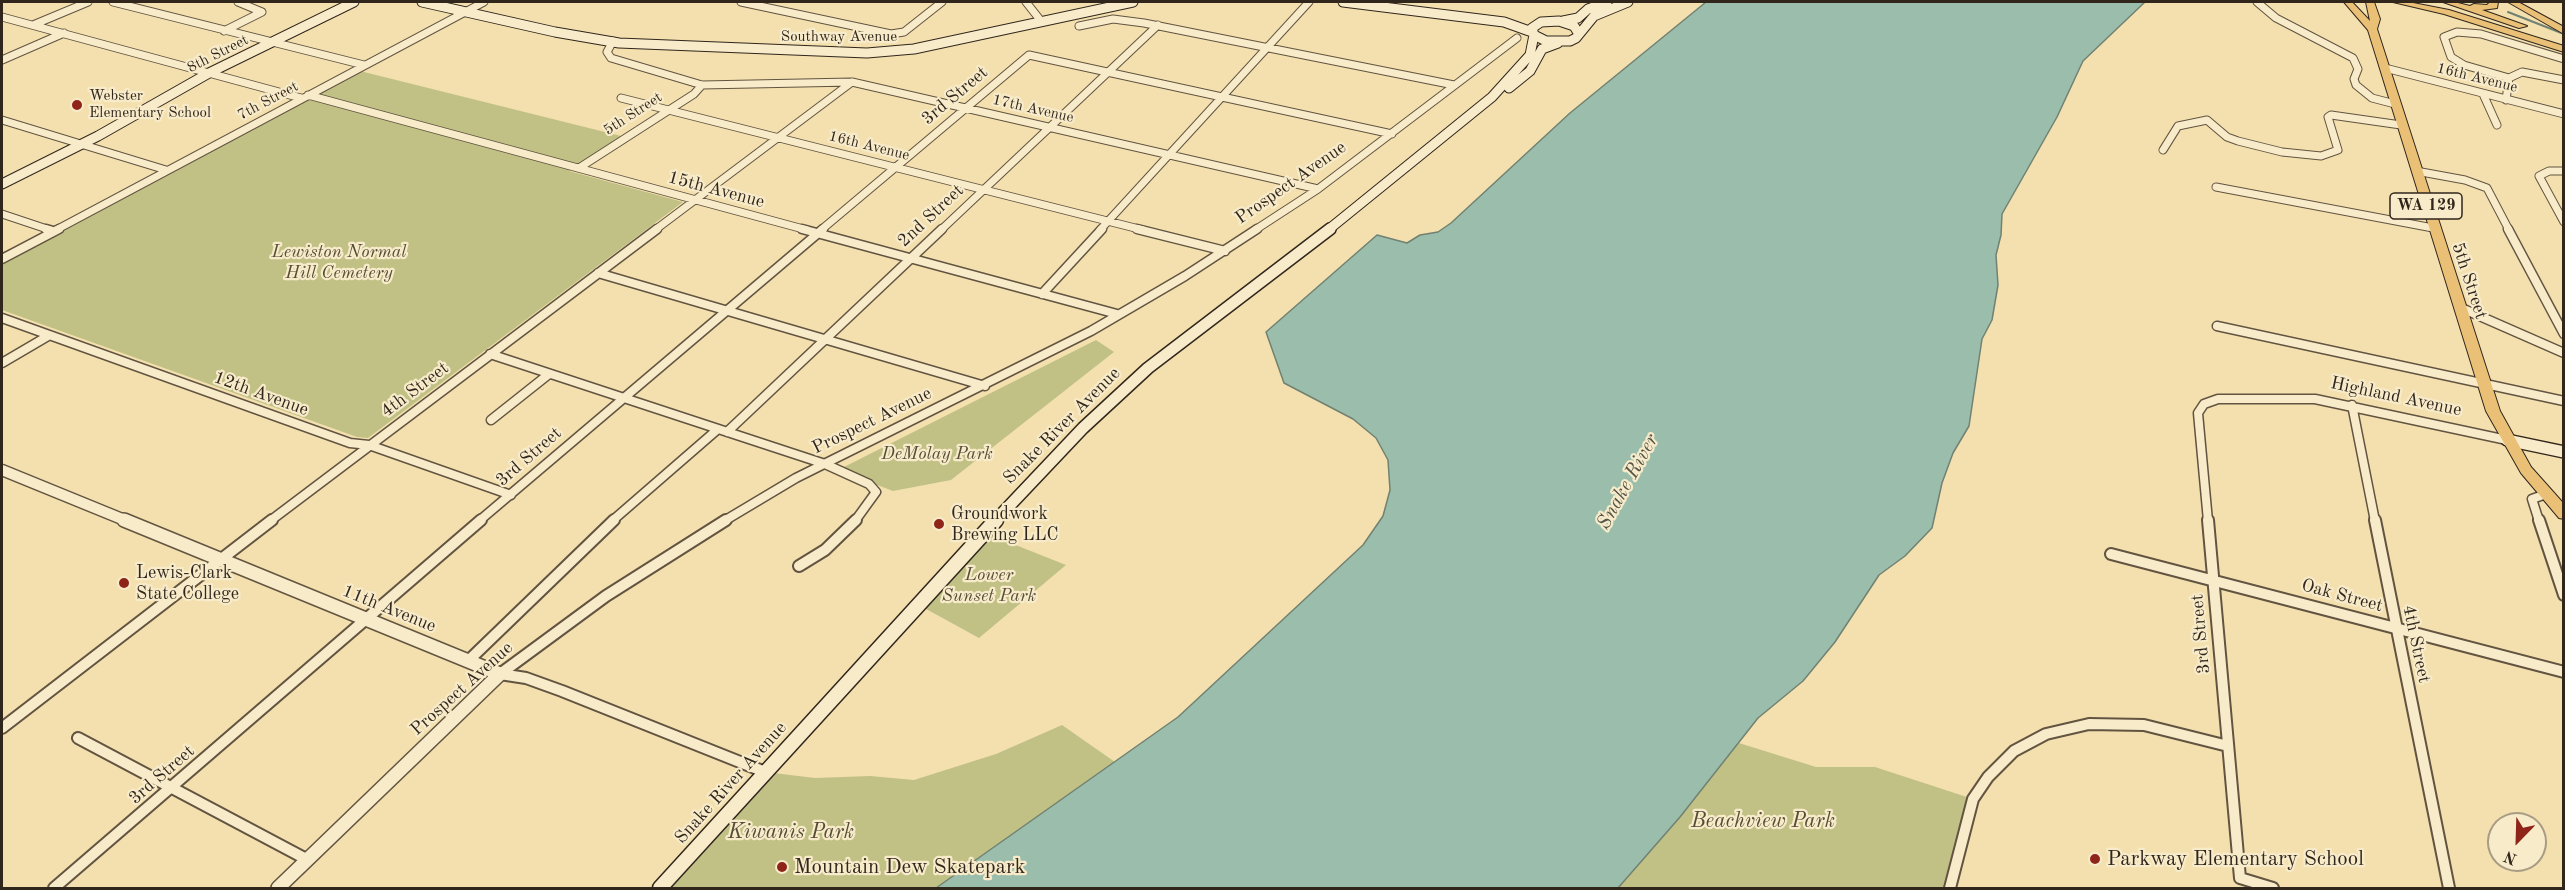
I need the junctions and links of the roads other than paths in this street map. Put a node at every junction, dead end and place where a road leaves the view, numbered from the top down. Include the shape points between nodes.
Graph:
1 (88, 2) edge
2 (113, 2) edge
3 (238, 2) edge
4 (354, 2) edge
5 (423, 2) edge
6 (484, 2) edge
7 (741, 2) edge
8 (942, 2) edge
9 (1026, 2) edge
10 (1133, 2) edge
11 (1310, 2) edge
12 (1343, 2) edge
13 (1609, 2) edge
14 (1628, 2) edge
15 (2257, 2) edge
16 (2348, 2) edge
17 (2356, 2) edge
18 (2370, 2) edge
19 (2397, 2) edge
20 (2432, 2) edge
21 (2448, 2) edge
22 (2494, 2) edge
23 (2512, 2) edge
24 (1392, 4) edge
25 (464, 12) junction
26 (1430, 12) junction
27 (2, 16) edge
28 (2365, 20) junction
29 (1041, 21) junction
30 (1554, 21) junction
31 (33, 25) junction
32 (1079, 26) dead end
33 (1158, 26) junction
34 (2372, 29) junction
35 (224, 31) junction
36 (2564, 31) edge
37 (64, 33) junction
38 (1533, 33) junction
39 (1579, 34) junction
40 (1517, 38) dead end
41 (614, 41) junction
42 (1561, 42) junction
43 (2564, 42) edge
44 (270, 43) junction
45 (1270, 47) junction
46 (2564, 49) edge
47 (2564, 59) edge
48 (2, 60) edge
49 (364, 65) junction
50 (2385, 68) junction
51 (209, 73) junction
52 (1109, 73) junction
53 (2509, 78) junction
54 (2564, 80) edge
55 (852, 82) junction
56 (702, 85) junction
57 (1454, 85) junction
58 (2483, 94) junction
59 (305, 96) junction
60 (1223, 97) junction
61 (1492, 97) junction
62 (621, 98) dead end
63 (2506, 100) junction
64 (2396, 104) junction
65 (967, 108) junction
66 (670, 111) junction
67 (2564, 114) edge
68 (2, 120) edge
69 (2401, 125) junction
70 (2497, 125) dead end
71 (1051, 128) junction
72 (1392, 134) junction
73 (778, 137) junction
74 (81, 145) junction
75 (2163, 150) dead end
76 (1169, 154) junction
77 (898, 167) junction
78 (579, 168) junction
79 (166, 170) junction
80 (2416, 171) junction
81 (2564, 171) edge
82 (2, 184) edge
83 (2216, 187) dead end
84 (986, 189) junction
85 (1318, 189) junction
86 (695, 200) junction
87 (2, 214) edge
88 (1110, 220) junction
89 (2564, 222) edge
90 (2433, 228) junction
91 (53, 231) junction
92 (818, 234) junction
93 (1225, 251) junction
94 (2, 259) edge
95 (911, 259) junction
96 (598, 273) junction
97 (1042, 294) junction
98 (2459, 307) junction
99 (729, 311) junction
100 (1117, 314) junction
101 (2, 318) edge
102 (2217, 326) dead end
103 (2564, 334) edge
104 (48, 336) junction
105 (825, 339) junction
106 (2564, 353) edge
107 (490, 354) junction
108 (2, 363) edge
109 (549, 374) junction
110 (2484, 384) junction
111 (985, 386) junction
112 (622, 399) junction
113 (2218, 399) joint
114 (2564, 401) edge
115 (2352, 405) junction
116 (491, 420) dead end
117 (722, 430) junction
118 (2507, 440) junction
119 (369, 445) junction
120 (2564, 452) edge
121 (825, 464) junction
122 (2, 470) edge
123 (2546, 494) junction
124 (511, 495) junction
125 (2564, 514) edge
126 (2111, 554) dead end
127 (221, 560) junction
128 (799, 566) dead end
129 (2213, 579) junction
130 (2564, 595) edge
131 (369, 620) junction
132 (2396, 627) junction
133 (468, 661) junction
134 (2564, 672) edge
135 (500, 675) junction
136 (2, 728) edge
137 (78, 738) dead end
138 (2228, 747) junction
139 (765, 772) junction
140 (173, 787) junction
141 (308, 860) junction
142 (54, 888) edge
143 (278, 888) edge
144 (660, 888) edge
145 (1950, 888) edge
146 (2273, 888) edge
147 (2450, 888) edge

1 - 31 street
2 - 35 street
3 - 35 street via 262,12
4 - 44 main road, 8th Street
5 - 25 main road
6 - 25 street, 7th Street
7 - 8 street via 898,34
9 - 29 street
10 - 29 main road, Southway Avenue
11 - 45 street
12 - 24 main road
13 - 30 main road via 1572,20
14 - 39 main road via 1594,16
15 - 64 street via 2276,18 2353,58 2358,69 2356,85 2372,98
16 - 28 main road
17 - 28 main road, 5th Street via 2364,9
18 - 34 main road, 5th Street via 2375,19
19 - 46 main road via 2446,12
20 - 43 main road
21 - 22 main road via 2488,8
21 - 43 main road
23 - 36 main road
24 - 26 main road
25 - 41 main road, Southway Avenue
25 - 49 street, 7th Street
26 - 30 main road
26 - 38 main road via 1514,24
27 - 31 street, 15th Avenue
28 - 34 main road, 5th Street
29 - 41 main road, Southway Avenue via 895,51 867,53
30 - 38 main road via 1535,24
30 - 39 main road via 1574,26
31 - 37 street, 15th Avenue
32 - 33 street via 1113,20
33 - 45 street
33 - 52 street, 2nd Street
34 - 50 main road, 5th Street / WA 129
35 - 44 street
37 - 48 street
37 - 51 street, 15th Avenue
38 - 42 main road
38 - 61 main road, Snake River Avenue via 1530,55
39 - 42 main road, Snake River Avenue
40 - 57 street, Prospect Avenue
41 - 56 street, 17th Avenue via 607,52 611,58
42 - 61 main road, Snake River Avenue via 1542,49 1530,71
44 - 49 street
44 - 51 main road, 8th Street
45 - 57 street
45 - 60 street
47 - 53 street via 2481,34 2457,32 2444,37 2451,57 2457,62
49 - 59 street, 7th Street
50 - 58 street, 16th Avenue
50 - 64 main road, 5th Street / WA 129
51 - 59 street, 15th Avenue
51 - 74 main road, 8th Street
52 - 60 street
52 - 65 street, 3rd Street via 1029,55
52 - 71 street, 2nd Street
53 - 54 street via 2522,72
53 - 63 street
55 - 56 street, 17th Avenue
55 - 65 street, 17th Avenue
55 - 73 street, 4th Street
56 - 66 street, 5th Street
57 - 72 street, Prospect Avenue
58 - 63 street, 16th Avenue
58 - 70 street
59 - 78 street, 15th Avenue
59 - 79 street, 7th Street
60 - 72 street
60 - 76 street
61 - 139 main road, Snake River Avenue via 1117,395 995,519
62 - 66 street, 16th Avenue
63 - 67 street, 16th Avenue
64 - 69 main road, 5th Street / WA 129
65 - 71 street, 17th Avenue
65 - 77 street, 3rd Street
66 - 73 street, 16th Avenue
66 - 78 street, 5th Street
68 - 74 street
69 - 75 street via 2331,115 2328,117 2338,150 2321,156 2238,141 2207,120 2178,126
69 - 80 main road, 5th Street / WA 129
71 - 76 street, 17th Avenue
71 - 84 street, 2nd Street
72 - 85 street, Prospect Avenue
73 - 77 street, 16th Avenue
73 - 86 street, 4th Street
74 - 79 street
74 - 82 main road, 8th Street
76 - 85 street, 17th Avenue
76 - 88 street
77 - 84 street, 16th Avenue
77 - 92 street, 3rd Street
78 - 86 street, 15th Avenue
79 - 91 street, 7th Street
80 - 90 main road, 5th Street / WA 129
80 - 103 street via 2487,188
81 - 89 street via 2539,176
83 - 90 street
84 - 88 street, 16th Avenue
84 - 95 street, 2nd Street
85 - 93 street, Prospect Avenue
86 - 92 street, 15th Avenue
86 - 96 street, 4th Street
87 - 91 street
88 - 93 street, 16th Avenue
88 - 97 street
90 - 98 main road, 5th Street / WA 129
91 - 94 street, 7th Street
92 - 95 street, 15th Avenue
92 - 99 street, 3rd Street
93 - 100 street, Prospect Avenue
95 - 97 street, 15th Avenue
95 - 105 street, 2nd Street
96 - 99 street
96 - 107 street, 4th Street
97 - 100 street, 15th Avenue
98 - 106 street
98 - 110 main road, 5th Street / WA 129
99 - 105 street
99 - 112 street, 3rd Street
100 - 111 street, Prospect Avenue
101 - 104 street, 12th Avenue
102 - 110 street
104 - 108 street
104 - 119 street, 12th Avenue via 350,443
105 - 111 street
105 - 117 street, 2nd Street
107 - 109 street
107 - 119 street, 4th Street
109 - 112 street
109 - 116 street
110 - 114 street
110 - 118 main road, 5th Street / WA 129
111 - 121 street, Prospect Avenue
112 - 117 street
112 - 124 street, 3rd Street
113 - 115 street, Highland Avenue via 2315,399
113 - 129 street, 3rd Street via 2204,404 2198,413
115 - 118 street, Highland Avenue
115 - 132 street, 4th Street
117 - 121 street
117 - 133 street, 2nd Street via 607,526
118 - 120 main road, Highland Avenue
118 - 123 main road, WA 129
119 - 124 street, 12th Avenue
119 - 127 street, 4th Street
121 - 128 street via 863,480 876,492 850,528
121 - 135 street, Prospect Avenue via 705,531 606,596
122 - 127 street, 11th Avenue
123 - 125 main road, WA 129
123 - 130 street via 2532,499
124 - 131 street, 3rd Street
126 - 129 street, Oak Street
127 - 131 street, 11th Avenue
127 - 136 street, 4th Street
129 - 132 street, Oak Street
129 - 138 street, 3rd Street
131 - 133 street, 11th Avenue
131 - 140 street, 3rd Street
132 - 134 street, Oak Street
132 - 147 street, 4th Street
133 - 135 street, 11th Avenue
135 - 139 street, 11th Avenue via 526,678 562,691
135 - 141 street, Prospect Avenue
137 - 140 street
138 - 145 street via 2144,725 2089,724 2046,734 2014,751 1973,799
138 - 146 street, 3rd Street via 2240,878
139 - 144 main road, Snake River Avenue
140 - 141 street
140 - 142 street, 3rd Street
141 - 143 street, Prospect Avenue

